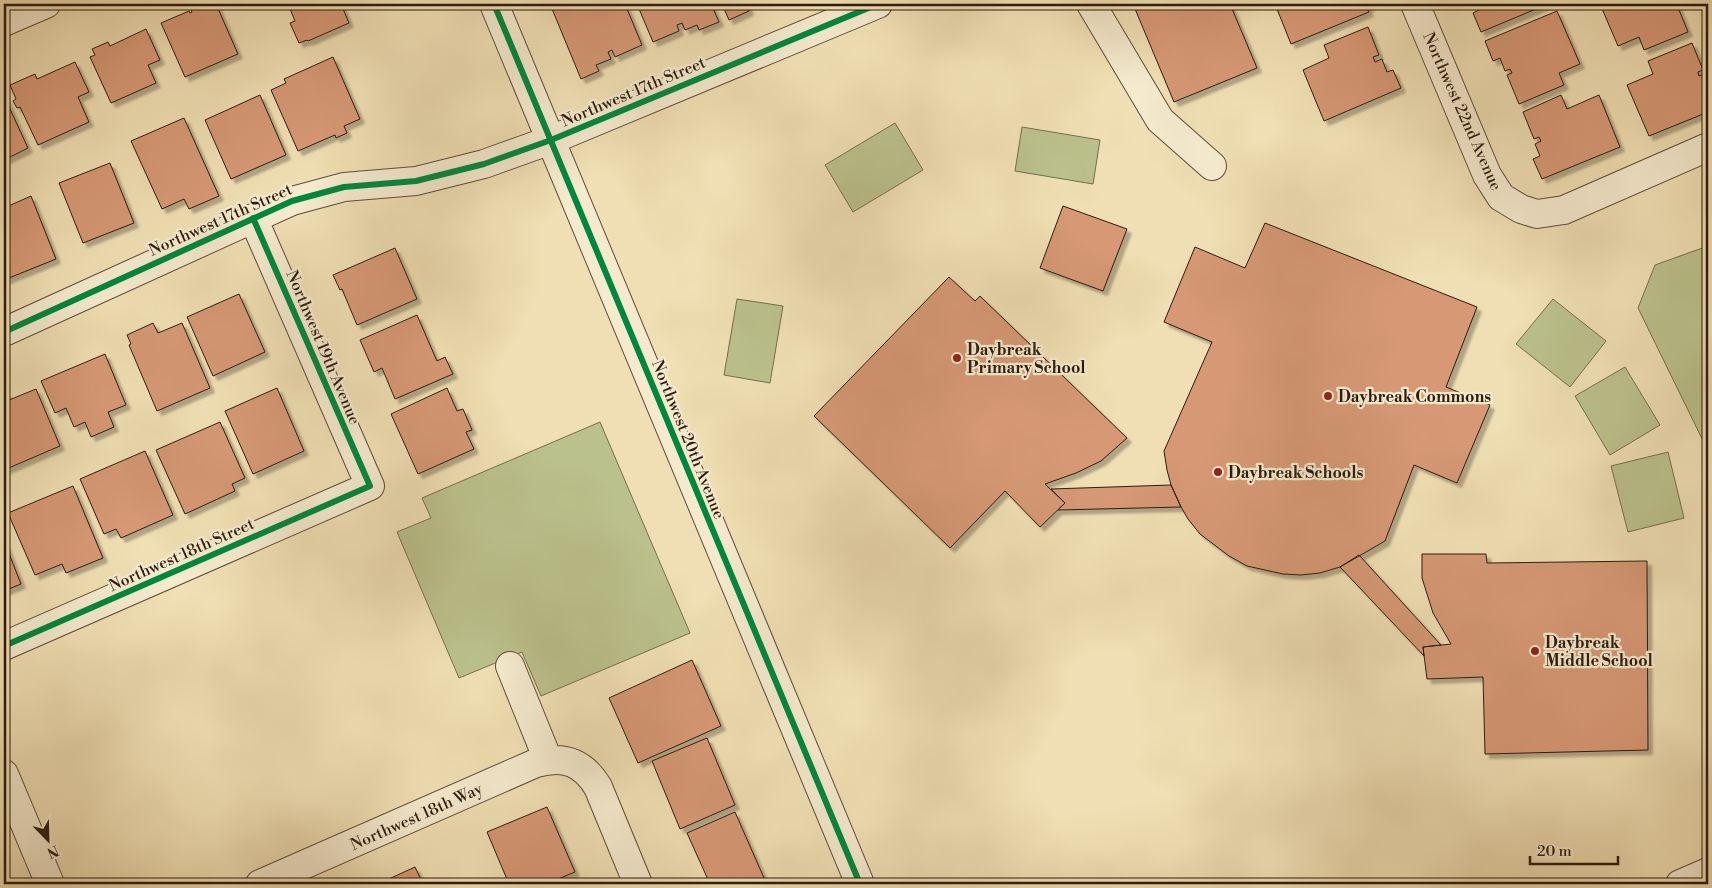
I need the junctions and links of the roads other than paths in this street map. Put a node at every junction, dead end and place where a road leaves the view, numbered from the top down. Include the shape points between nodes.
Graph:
1 (46, 4) edge
2 (494, 4) edge
3 (878, 4) edge
4 (1091, 4) edge
5 (1415, 4) edge
6 (4, 22) edge
7 (551, 140) junction
8 (1708, 148) edge
9 (1212, 166) dead end
10 (253, 218) junction
11 (4, 332) edge
12 (370, 486) joint
13 (4, 646) edge
14 (510, 666) dead end
15 (561, 761) junction
16 (4, 774) edge
17 (1708, 872) edge
18 (288, 879) edge
19 (50, 884) edge
20 (260, 884) edge
21 (638, 884) edge
22 (860, 884) edge
23 (1680, 884) edge

1 - 6 street
2 - 7 street, Northwest 20th Avenue
3 - 7 street, Northwest 17th Street
4 - 9 street via 1160,120
5 - 8 street, Northwest 22nd Avenue via 1487,174 1501,197 1521,209 1536,214 1564,210
7 - 10 street, Northwest 17th Street via 484,164 416,181 344,187 292,201
7 - 22 street, Northwest 20th Avenue
10 - 11 street, Northwest 17th Street
10 - 12 street, Northwest 19th Avenue
12 - 13 street, Northwest 18th Street
14 - 15 street
15 - 18 street, Northwest 18th Way via 527,767
15 - 21 street via 583,769 592,777
16 - 19 street
17 - 23 street
18 - 20 street, Northwest 18th Way

